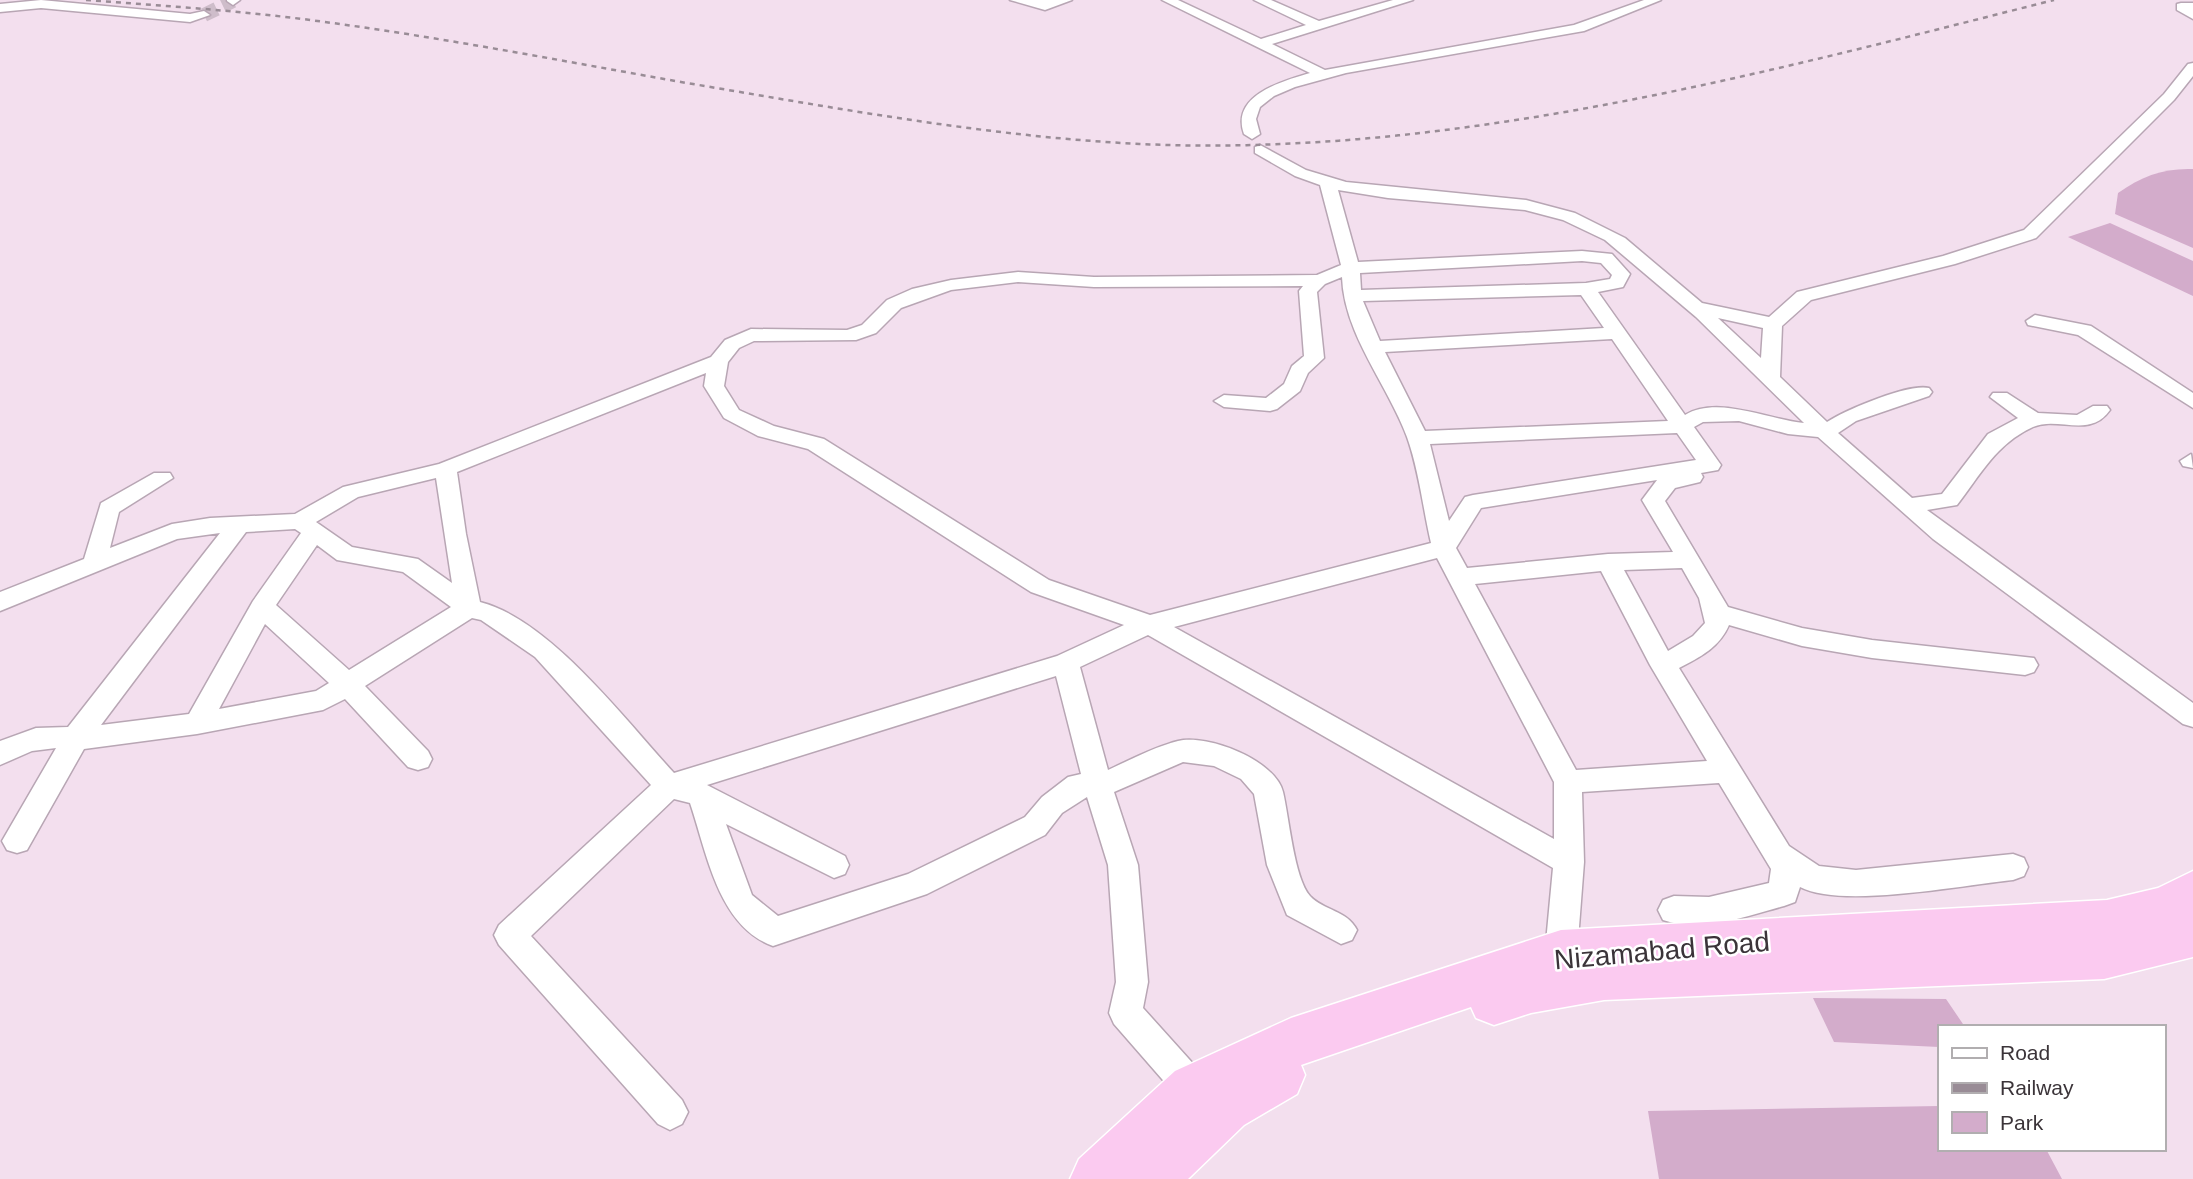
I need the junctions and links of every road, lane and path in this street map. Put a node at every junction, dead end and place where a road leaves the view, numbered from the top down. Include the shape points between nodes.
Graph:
1 (1016, 0) edge
2 (1066, 0) edge
3 (1168, 0) edge
4 (1260, 0) edge
5 (1407, 0) edge
6 (1655, 0) edge
7 (2193, 7) edge
8 (0, 8) edge
9 (204, 15) tunnel mouth
10 (2193, 15) edge
11 (1318, 25) junction
12 (1263, 43) junction
13 (2193, 67) edge
14 (1325, 75) junction
15 (1328, 185) junction
16 (1351, 268) junction
17 (1319, 280) junction
18 (1586, 289) junction
19 (1352, 296) junction
20 (1698, 309) junction
21 (2035, 321) dead end
22 (1773, 324) junction
23 (1616, 333) junction
24 (1373, 347) junction
25 (718, 361) junction
26 (1770, 377) junction
27 (1922, 392) dead end
28 (2000, 397) dead end
29 (1224, 401) dead end
30 (2193, 402) edge
31 (2100, 410) dead end
32 (2033, 419) junction
33 (1681, 427) junction
34 (1827, 432) junction
35 (1418, 438) junction
36 (1710, 465) junction
37 (446, 469) junction
38 (162, 478) dead end
39 (1906, 506) junction
40 (239, 524) junction
41 (308, 526) junction
42 (1444, 548) junction
43 (1689, 560) junction
44 (95, 561) junction
45 (1608, 562) junction
46 (1461, 577) junction
47 (0, 602) edge
48 (262, 607) junction
49 (470, 608) junction
50 (1717, 613) junction
51 (1149, 624) junction
52 (1066, 663) junction
53 (1663, 665) junction
54 (2025, 665) dead end
55 (347, 684) junction
56 (2193, 718) edge
57 (197, 723) junction
58 (75, 740) junction
59 (5, 747) edge
60 (418, 759) dead end
61 (1727, 771) junction
62 (1568, 782) junction
63 (669, 786) junction
64 (1098, 786) junction
65 (702, 798) junction
66 (18, 841) dead end
67 (1778, 855) junction
68 (1569, 862) junction
69 (834, 865) dead end
70 (2013, 867) dead end
71 (2193, 892) edge
72 (1674, 910) dead end
73 (1341, 930) dead end
74 (2193, 934) edge
75 (1560, 953) junction
76 (1194, 1090) junction
77 (670, 1112) dead end
78 (1099, 1179) edge
79 (1149, 1179) edge

1 - 2 street via 1045,6
3 - 12 street
4 - 11 street
5 - 11 street
6 - 14 street via 1578,28 1391,59
7 - 10 street via 2181,7
8 - 9 street via 41,4 190,18
11 - 12 street
12 - 14 street
13 - 22 street via 2169,97 2029,234 1949,260 1804,296
14 - 15 street via 1265,96 1254,105 1248,121 1256,142 1281,164
15 - 16 street
15 - 20 street via 1492,199 1531,205 1585,222 1613,237
16 - 17 street
16 - 18 street via 1611,260 1621,274 1617,283
16 - 19 street
17 - 25 street via 1094,282 1018,277 951,285 894,304 869,329 849,336 751,335 732,344
17 - 29 street via 1308,291 1314,358 1299,370 1293,387 1270,405
18 - 19 street
18 - 23 street
19 - 24 street
20 - 22 street
20 - 26 street
21 - 30 street via 2084,330
22 - 26 street
23 - 24 street
23 - 33 street
24 - 35 street
25 - 37 street
25 - 51 street via 714,386 731,414 766,431 816,444 1040,586
26 - 34 street
27 - 34 street via 1849,417
28 - 32 street
31 - 32 street via 2081,421
32 - 39 street via 1996,439 1949,500
33 - 34 street via 1698,416 1739,415
33 - 35 street
33 - 36 street
34 - 39 street
35 - 42 street
36 - 42 street via 1473,502
36 - 43 street via 1701,475 1667,483 1653,500
37 - 41 street via 351,492
37 - 49 street
38 - 44 street via 110,508
39 - 56 street
40 - 41 street
40 - 44 street via 172,532
40 - 58 street
41 - 48 street
41 - 49 street via 345,554 410,565
42 - 46 street
42 - 51 street
43 - 45 street
43 - 50 street via 1717,604
44 - 47 street
45 - 46 street
45 - 53 street
46 - 62 street
48 - 55 street
48 - 57 street
49 - 55 street
49 - 63 street via 488,613 544,650
50 - 53 street via 1709,641
50 - 54 street via 1825,642
51 - 52 street
51 - 68 street
52 - 63 street
52 - 64 street
53 - 61 street
55 - 57 street via 323,700
55 - 60 street
57 - 58 street
58 - 59 street via 50,735
58 - 66 street
61 - 62 street
61 - 67 street
62 - 68 street
63 - 65 street
63 - 77 street via 510,935
64 - 65 street via 1077,785 1052,805 1035,827 916,885 773,932 740,903
64 - 73 street via 1181,751 1218,757 1251,771 1268,789 1282,865 1298,905
64 - 76 street via 1123,864 1132,982 1126,1013
65 - 69 street
67 - 70 street via 1814,879 1856,883
67 - 72 street via 1786,866 1784,893 1709,911
68 - 75 street
71 - 75 highway, Nizamabad Road via 2169,907 2107,922
74 - 79 highway via 2104,956 1604,977 1531,989 1256,1083 1191,1135
75 - 76 highway, Nizamabad Road via 1291,1043
76 - 78 highway, Nizamabad Road

